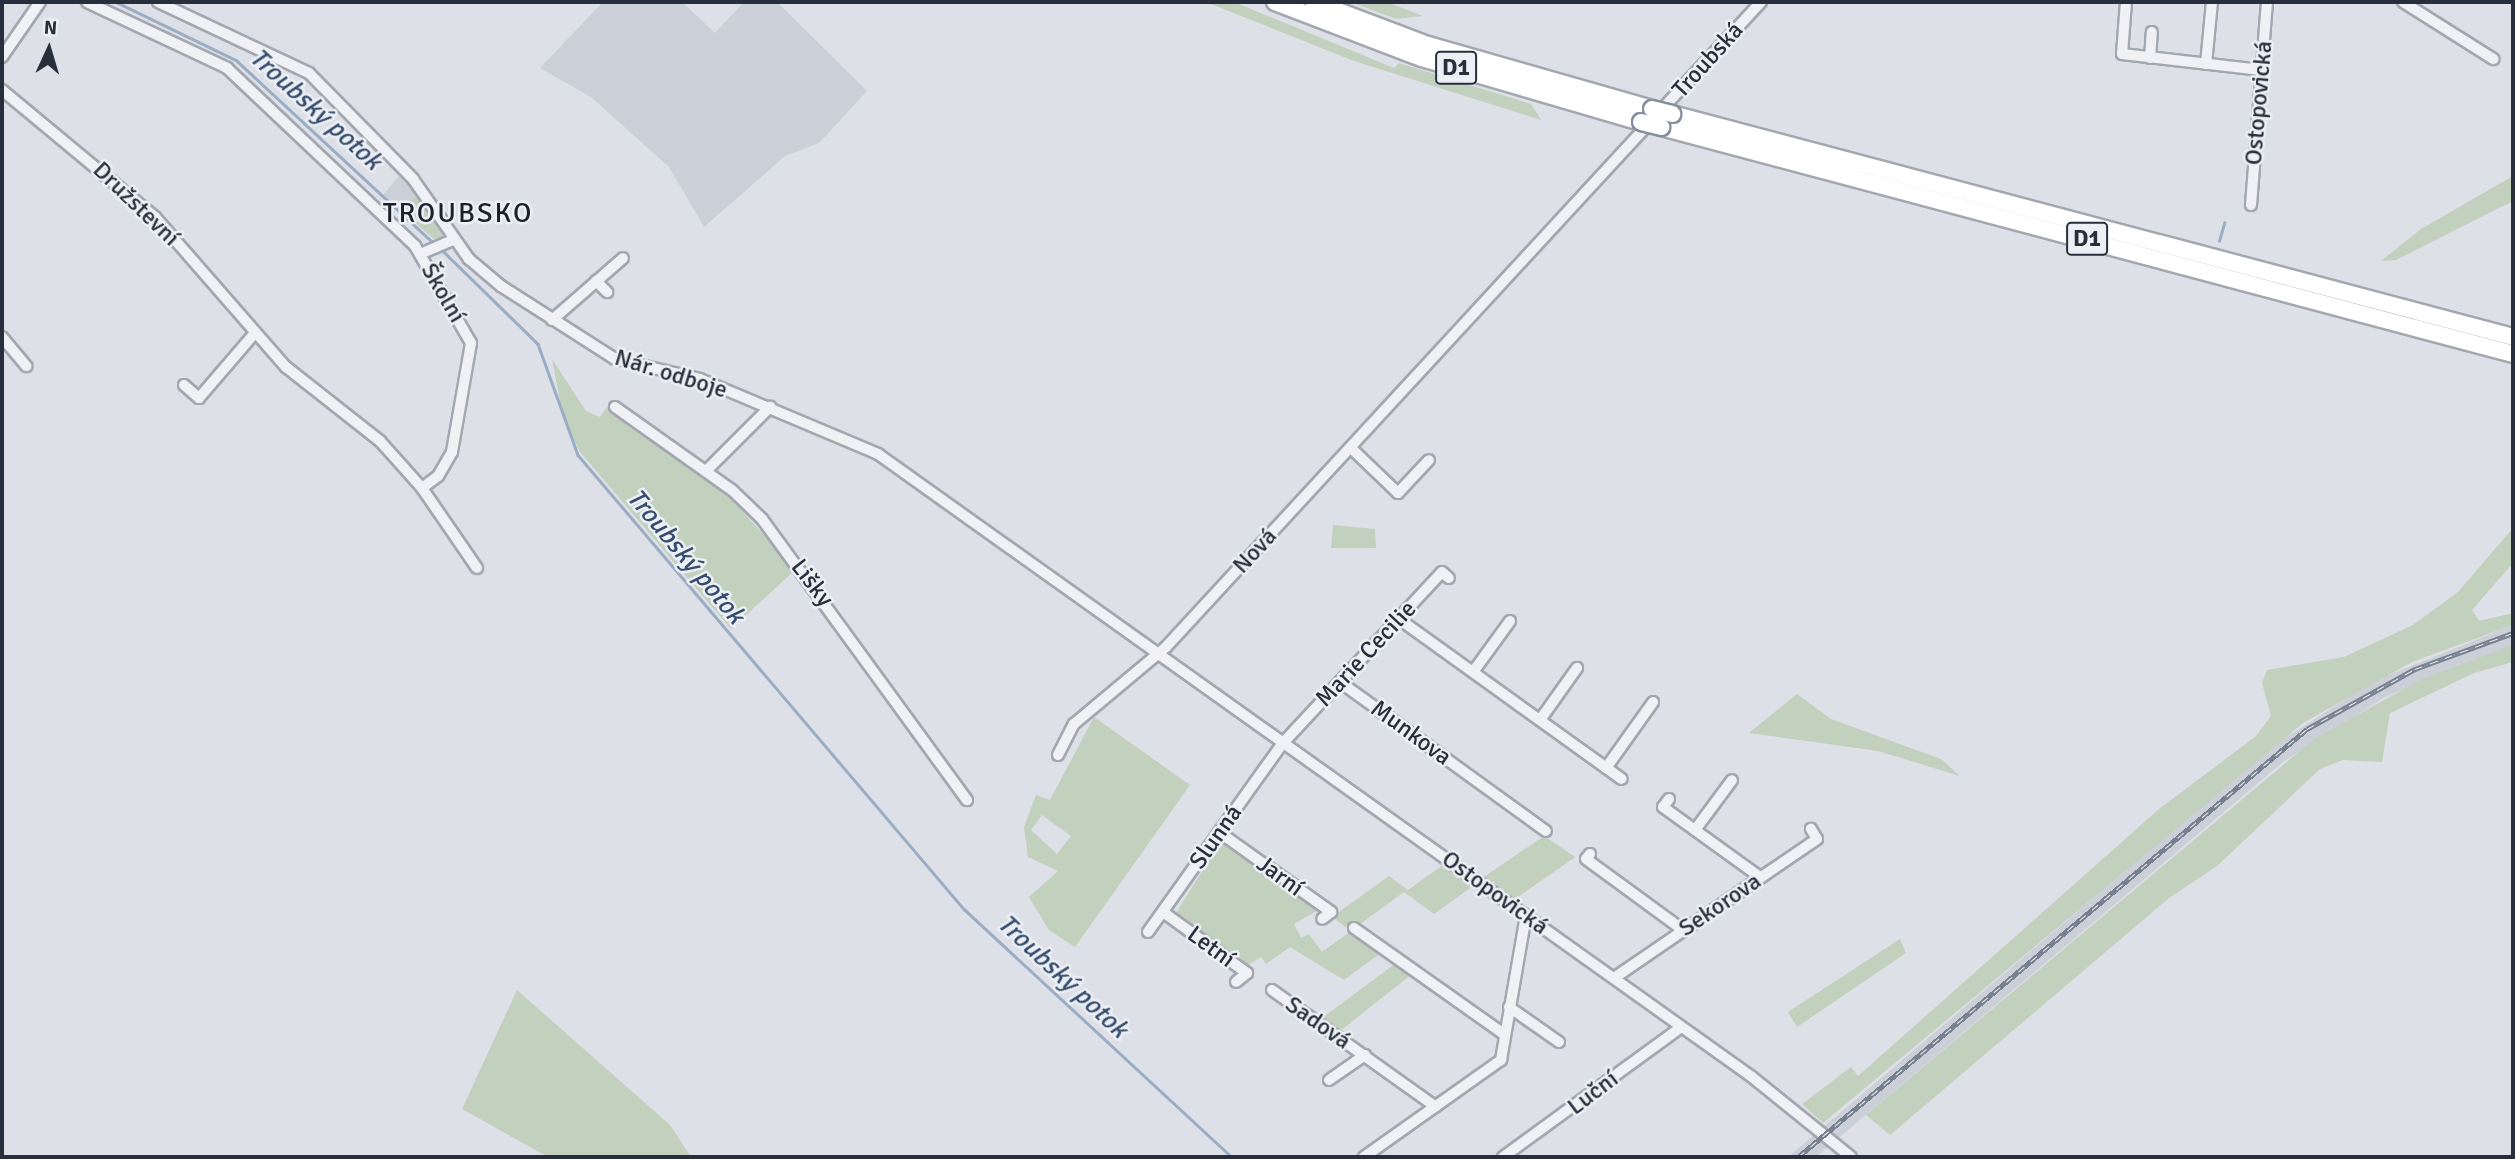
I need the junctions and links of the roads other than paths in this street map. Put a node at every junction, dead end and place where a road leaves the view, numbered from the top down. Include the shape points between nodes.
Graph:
1 (40, 2) edge
2 (87, 2) edge
3 (158, 2) edge
4 (1275, 2) edge
5 (1314, 2) edge
6 (1761, 2) edge
7 (2126, 2) edge
8 (2211, 2) edge
9 (2267, 2) edge
10 (2403, 2) edge
11 (2152, 32) dead end
12 (2, 57) edge
13 (2150, 58) junction
14 (2493, 59) dead end
15 (2206, 64) junction
16 (2261, 70) junction
17 (2, 90) edge
18 (1652, 119) junction
19 (2251, 205) dead end
20 (453, 240) junction
21 (420, 254) junction
22 (622, 258) dead end
23 (1517, 268) joint
24 (596, 281) junction
25 (607, 292) dead end
26 (552, 320) junction
27 (254, 334) junction
28 (2, 337) edge
29 (2513, 337) edge
30 (2513, 354) edge
31 (26, 366) dead end
32 (184, 385) dead end
33 (615, 407) dead end
34 (770, 407) junction
35 (1351, 448) junction
36 (1429, 460) dead end
37 (706, 471) junction
38 (422, 488) junction
39 (477, 568) dead end
40 (1449, 578) dead end
41 (1399, 619) junction
42 (1510, 621) dead end
43 (1158, 652) junction
44 (1577, 668) dead end
45 (1473, 672) junction
46 (1340, 682) junction
47 (1653, 702) dead end
48 (1540, 720) junction
49 (1283, 743) junction
50 (1058, 755) dead end
51 (1606, 768) junction
52 (1622, 779) dead end
53 (1732, 780) dead end
54 (1669, 799) dead end
55 (967, 800) dead end
56 (1811, 829) dead end
57 (1696, 830) junction
58 (1546, 831) dead end
59 (1219, 832) junction
60 (1591, 854) dead end
61 (1760, 877) junction
62 (1163, 912) junction
63 (1329, 915) dead end
64 (1526, 916) junction
65 (1354, 928) dead end
66 (1683, 929) junction
67 (1149, 932) dead end
68 (1614, 978) junction
69 (1236, 982) dead end
70 (1272, 990) dead end
71 (1509, 1007) junction
72 (1681, 1027) junction
73 (1505, 1035) junction
74 (1559, 1042) dead end
75 (1365, 1055) junction
76 (1329, 1080) dead end
77 (1436, 1107) junction
78 (1364, 1157) edge
79 (1503, 1157) edge
80 (1851, 1157) edge

1 - 12 street
2 - 21 street, Školní via 227,68
3 - 20 street, Nár. odboje via 302,67 413,179
4 - 18 highway, D1 via 1422,58
5 - 18 highway, D1
6 - 18 street, Troubská
7 - 13 street via 2122,54
8 - 15 street
9 - 16 street, Ostopovická
10 - 14 street
11 - 13 street
13 - 15 street
15 - 16 street
16 - 19 street, Ostopovická
17 - 27 street, Družstevní via 155,217
18 - 23 street, Troubská
18 - 29 highway, D1, bridge via 1672,114
18 - 30 highway, D1
20 - 21 street
20 - 26 street, Nár. odboje via 481,271
21 - 38 street, Školní via 471,343 452,452 438,476
22 - 24 street
23 - 35 street, Nová
24 - 25 street
24 - 26 street
26 - 34 street, Nár. odboje via 615,359 700,379
27 - 32 street via 199,398
27 - 38 street, Družstevní via 380,441
28 - 31 street
33 - 37 street, Lišky
34 - 37 street
34 - 43 street, Nár. odboje via 878,454
35 - 36 street via 1398,493
35 - 43 street, Nová
37 - 55 street, Lišky via 767,525
38 - 39 street, Družstevní
40 - 41 street, Marie Cecilie via 1442,572
41 - 45 street
41 - 46 street, Marie Cecilie
42 - 45 street
43 - 49 street, Ostopovická
43 - 50 street, Nová via 1074,724
44 - 48 street
45 - 48 street
46 - 49 street, Marie Cecilie
46 - 58 street, Munkova via 1484,781
47 - 51 street
48 - 51 street
49 - 59 street, Slunná
49 - 64 street, Ostopovická
51 - 52 street
53 - 57 street
54 - 57 street via 1664,807
56 - 61 street, Sekorova via 1817,839
57 - 61 street
59 - 62 street, Slunná
59 - 63 street, Jarní
60 - 66 street via 1586,859
61 - 66 street, Sekorova
62 - 67 street, Slunná
62 - 69 street, Letní via 1247,973
64 - 68 street, Ostopovická
64 - 71 street
65 - 73 street via 1432,978
66 - 68 street, Sekorova
68 - 72 street, Ostopovická
70 - 75 street, Sadová
71 - 73 street
71 - 74 street
72 - 79 street, Luční
72 - 80 street, Ostopovická
73 - 77 street via 1499,1063
75 - 76 street, Sadová
75 - 77 street, Sadová
77 - 78 street

